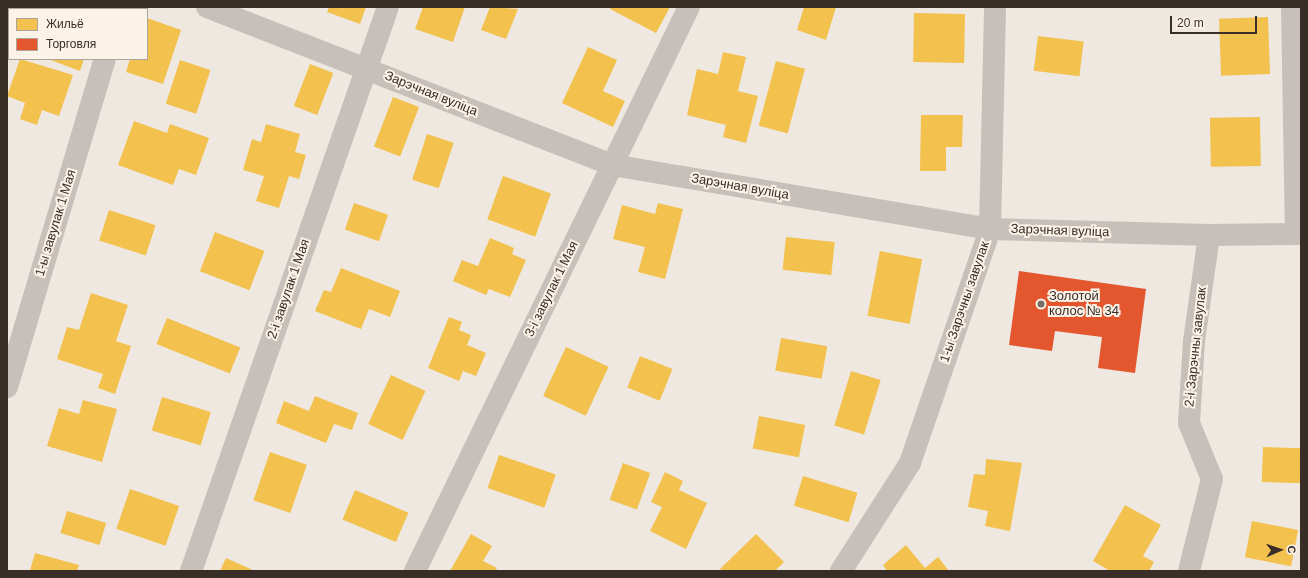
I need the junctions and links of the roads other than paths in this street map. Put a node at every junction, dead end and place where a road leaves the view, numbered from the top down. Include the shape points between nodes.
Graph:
1 (206, 7) edge
2 (388, 7) edge
3 (689, 7) edge
4 (995, 7) edge
5 (1292, 7) edge
6 (105, 60) edge
7 (366, 68) junction
8 (612, 165) junction
9 (990, 229) junction
10 (1299, 234) edge
11 (1209, 235) junction
12 (7, 387) edge
13 (191, 571) edge
14 (414, 571) edge
15 (841, 571) edge
16 (1189, 571) edge

1 - 7 street, Зарэчная вуліца
2 - 7 street, 2-і завулак 1 Мая
3 - 8 street, 3-і завулак 1 Мая
4 - 9 street, 1-ы Зарэчны завулак
5 - 10 street
6 - 12 street, 1-ы завулак 1 Мая
7 - 8 street, Зарэчная вуліца
7 - 13 street, 2-і завулак 1 Мая
8 - 9 street, Зарэчная вуліца
8 - 14 street, 3-і завулак 1 Мая
9 - 11 street, Зарэчная вуліца
9 - 15 street, 1-ы Зарэчны завулак via 910,463
10 - 11 street, Зарэчная вуліца
11 - 16 street, 2-і Зарэчны завулак via 1194,341 1189,423 1212,479

